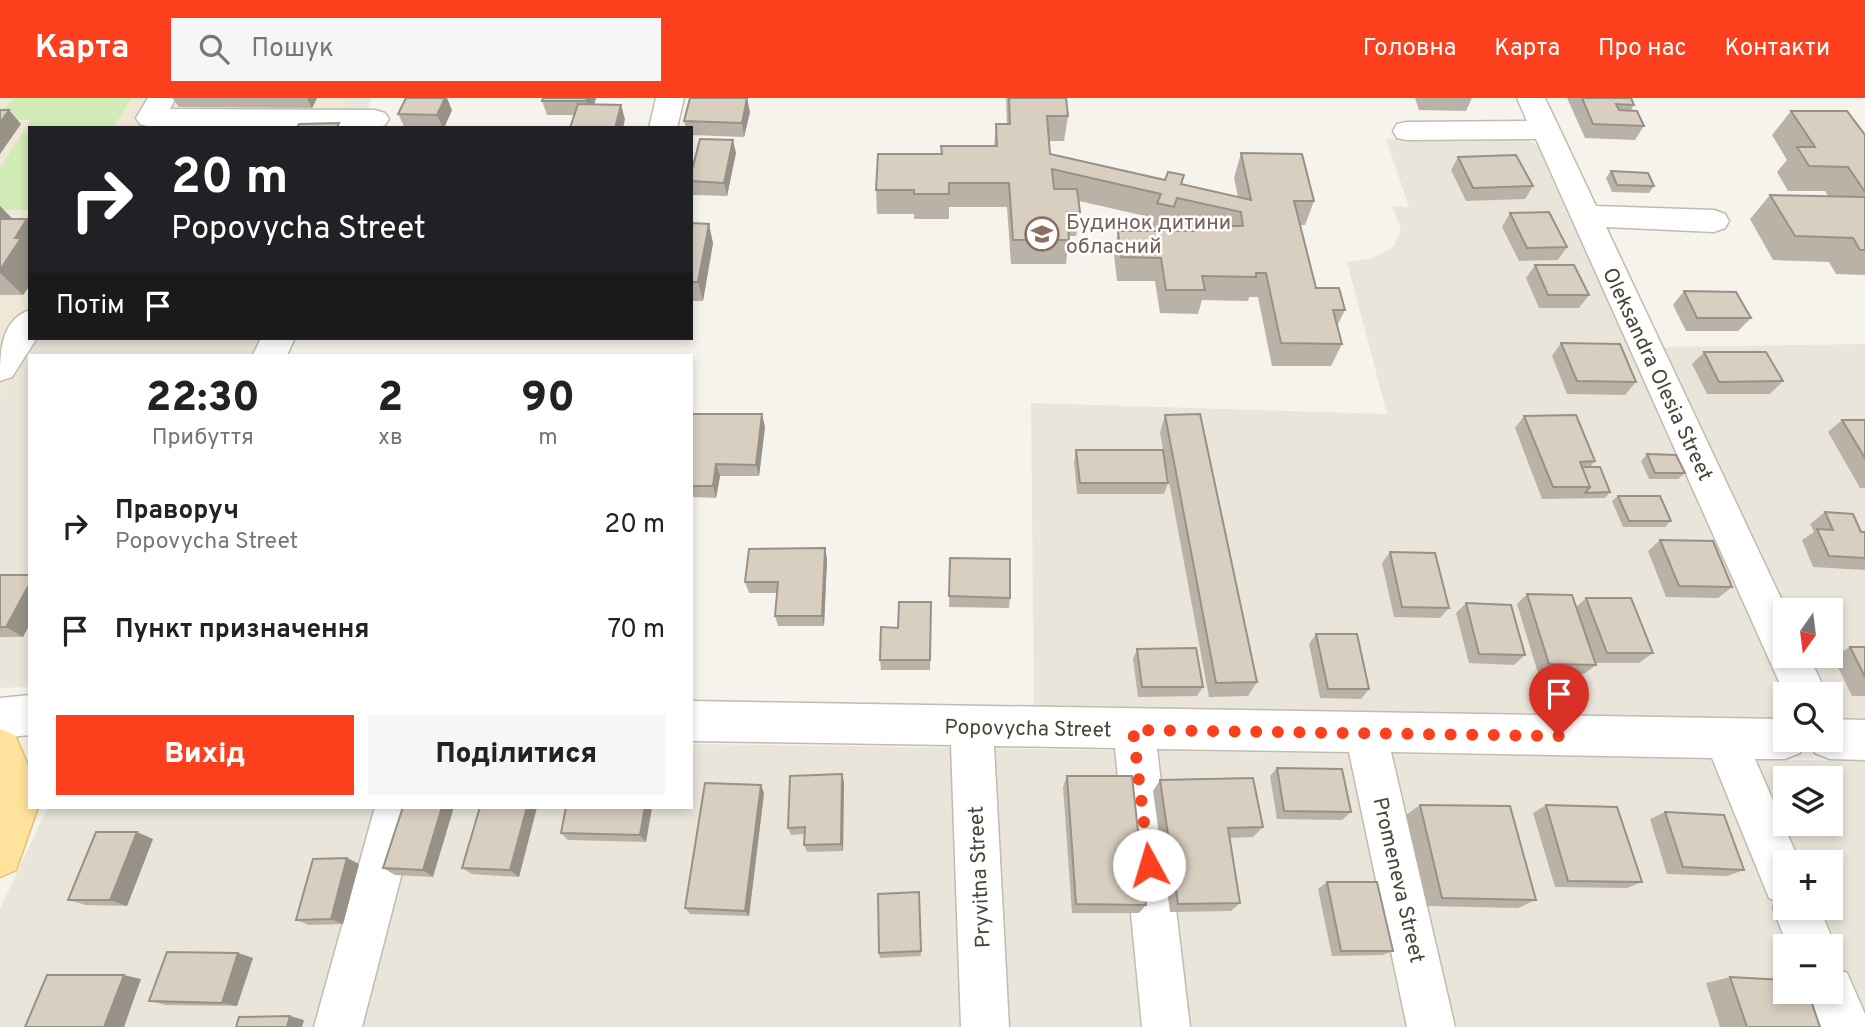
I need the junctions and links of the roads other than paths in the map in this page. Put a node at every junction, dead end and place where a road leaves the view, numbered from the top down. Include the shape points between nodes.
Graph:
1 (162, 98) edge
2 (670, 98) edge
3 (1531, 98) edge
4 (376, 115) edge
5 (663, 126) edge
6 (1545, 130) junction
7 (1407, 131) dead end
8 (1586, 216) junction
9 (1714, 220) dead end
10 (28, 325) edge
11 (0, 368) edge
12 (1773, 623) edge
13 (28, 715) edge
14 (0, 718) edge
15 (693, 721) edge
16 (972, 727) junction
17 (1133, 730) junction
18 (1366, 734) junction
19 (1725, 738) junction
20 (1773, 739) edge
21 (1843, 739) edge
22 (1865, 740) edge
23 (0, 749) edge
24 (396, 809) edge
25 (1773, 853) edge
26 (0, 854) edge
27 (1836, 1004) edge
28 (338, 1027) edge
29 (985, 1027) edge
30 (1166, 1027) edge
31 (1431, 1027) edge
32 (1846, 1027) edge

1 - 4 street via 150,118
2 - 5 street
3 - 6 street, Oleksandra Olesia Street
6 - 7 street
6 - 8 street, Oleksandra Olesia Street
8 - 9 street
8 - 12 street, Oleksandra Olesia Street
10 - 11 street
13 - 14 street
15 - 16 street, Popovycha Street
16 - 17 street, Popovycha Street
16 - 29 street, Pryvitna Street
17 - 18 street, Popovycha Street
17 - 30 street
18 - 19 street, Popovycha Street
18 - 31 street, Promeneva Street
19 - 20 street, Popovycha Street
19 - 25 street
21 - 22 street
23 - 26 main road via 19,798
24 - 28 street
27 - 32 street

